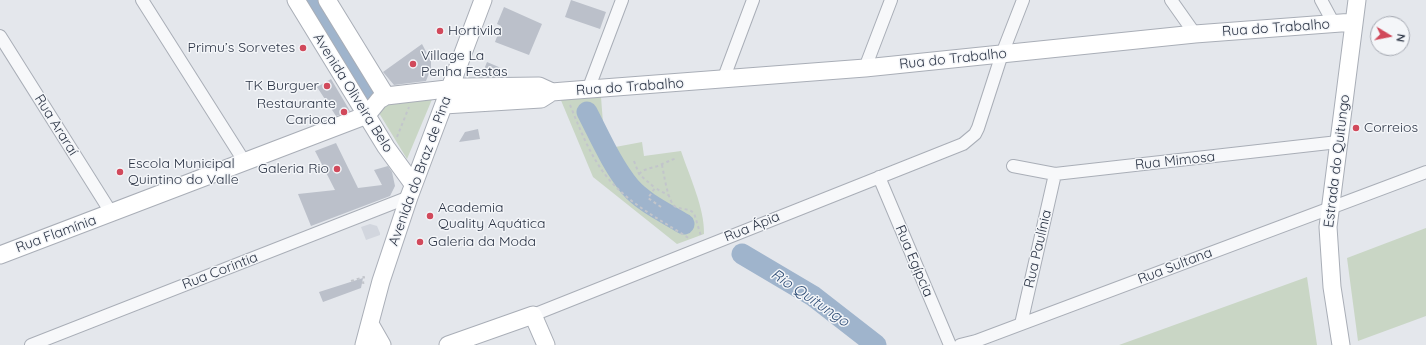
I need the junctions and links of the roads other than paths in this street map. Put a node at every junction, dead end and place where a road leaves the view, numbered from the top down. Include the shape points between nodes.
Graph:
1 (142, 0) edge
2 (296, 0) edge
3 (327, 0) edge
4 (622, 0) edge
5 (753, 0) edge
6 (891, 0) edge
7 (1023, 0) edge
8 (1171, 0) edge
9 (1321, 0) edge
10 (1357, 0) edge
11 (481, 2) edge
12 (1354, 22) junction
13 (1334, 24) junction
14 (1195, 34) junction
15 (0, 36) edge
16 (1002, 54) junction
17 (865, 68) junction
18 (723, 80) junction
19 (450, 89) junction
20 (588, 90) junction
21 (558, 91) junction
22 (386, 96) junction
23 (444, 105) junction
24 (367, 115) junction
25 (1338, 142) junction
26 (244, 161) junction
27 (1012, 166) dead end
28 (1426, 172) edge
29 (1055, 174) junction
30 (879, 177) junction
31 (411, 190) junction
32 (1329, 208) junction
33 (112, 214) junction
34 (0, 255) edge
35 (533, 315) junction
36 (370, 324) junction
37 (1021, 324) junction
38 (31, 345) edge
39 (364, 345) edge
40 (382, 345) edge
41 (448, 345) edge
42 (546, 345) edge
43 (950, 345) edge
44 (960, 345) edge
45 (1341, 345) edge

1 - 26 street
2 - 24 street, Avenida Oliveira Belo
3 - 22 street, Avenida Oliveira Belo
4 - 20 street
5 - 18 street
6 - 17 street
7 - 16 street, Rua Ápia
8 - 14 street
9 - 13 street
10 - 12 street, Estrada do Quitungo
11 - 19 street, Avenida do Braz de Pina
12 - 13 street, Rua do Trabalho
12 - 25 street, Estrada do Quitungo
13 - 14 street, Rua do Trabalho
14 - 16 street, Rua do Trabalho
15 - 33 street, Rua Araraí
16 - 17 street, Rua do Trabalho
16 - 30 street, Rua Ápia via 975,134 963,144
17 - 18 street, Rua do Trabalho
18 - 20 street, Rua do Trabalho
19 - 21 street, Rua do Trabalho via 539,86
19 - 22 street, Rua do Trabalho
19 - 23 street, Avenida do Braz de Pina
20 - 21 street, Rua do Trabalho
21 - 23 street, Rua do Trabalho via 541,99
22 - 24 street via 379,100
23 - 31 street, Avenida do Braz de Pina
24 - 26 street, Rua Flamínia
24 - 31 street, Avenida Oliveira Belo
25 - 29 street, Rua Mimosa
25 - 32 street, Estrada do Quitungo
26 - 33 street, Rua Flamínia
27 - 29 street, Rua Mimosa
28 - 32 street, Rua Sultana
29 - 37 street, Rua Paulínia
30 - 35 street, Rua Ápia
30 - 43 street, Rua Egípcia
31 - 36 street, Avenida do Braz de Pina
31 - 38 street, Rua Corintia
32 - 37 street, Rua Sultana
32 - 45 street, Estrada do Quitungo via 1329,259
33 - 34 street, Rua Flamínia
35 - 41 street, Rua Ápia
35 - 42 street
36 - 39 street, Avenida do Braz de Pina
36 - 40 street
37 - 44 street, Rua Sultana

